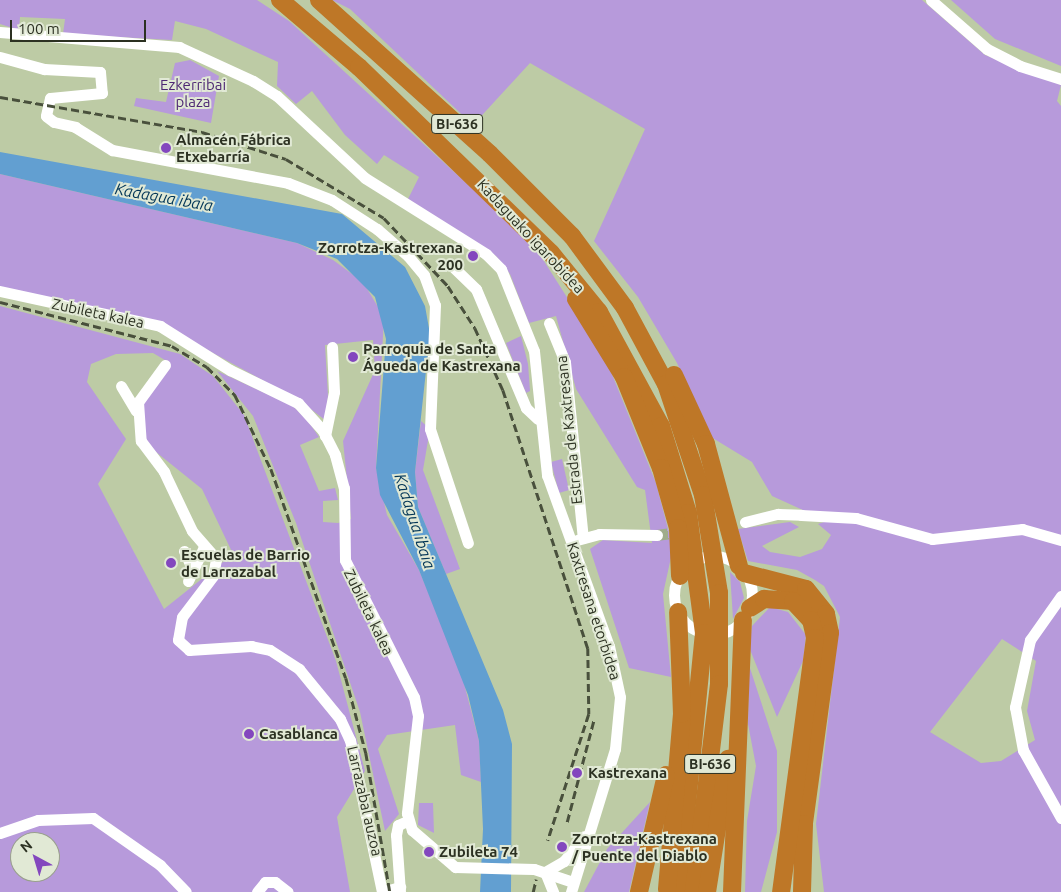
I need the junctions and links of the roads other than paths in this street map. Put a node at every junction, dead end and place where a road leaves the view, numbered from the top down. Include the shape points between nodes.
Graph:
1 (280, 0) edge
2 (318, 0) edge
3 (931, 0) edge
4 (0, 32) edge
5 (0, 57) edge
6 (1061, 79) edge
7 (551, 253) junction
8 (588, 257) junction
9 (450, 264) dead end
10 (0, 291) edge
11 (550, 323) dead end
12 (332, 347) dead end
13 (165, 365) dead end
14 (120, 386) dead end
15 (136, 411) junction
16 (538, 419) junction
17 (326, 436) junction
18 (745, 522) dead end
19 (657, 535) tunnel mouth
20 (569, 537) junction
21 (582, 538) junction
22 (1061, 540) edge
23 (468, 543) dead end
24 (204, 547) junction
25 (184, 551) dead end
26 (738, 567) junction
27 (192, 568) junction
28 (686, 570) junction
29 (188, 581) dead end
30 (1061, 596) edge
31 (678, 612) junction
32 (743, 618) junction
33 (682, 673) junction
34 (738, 700) junction
35 (1061, 818) edge
36 (407, 821) junction
37 (588, 831) junction
38 (0, 833) edge
39 (540, 870) junction
40 (572, 887) edge
41 (400, 889) edge
42 (186, 892) edge
43 (257, 892) edge
44 (288, 892) edge
45 (382, 892) edge
46 (553, 892) edge
47 (639, 892) edge
48 (667, 892) edge
49 (678, 892) edge
50 (694, 892) edge
51 (707, 892) edge
52 (732, 892) edge
53 (781, 892) edge
54 (802, 892) edge

1 - 7 highway, Kadaguako igarobidea / BI-636 via 373,80
2 - 8 highway, Kadaguako igarobidea / BI-636 via 490,154
3 - 6 street via 986,50
4 - 16 street, Kaxtresana etorbidea via 179,47 276,96 365,178 493,260 530,336
5 - 23 street via 44,68 100,72 102,93 55,94 46,116 54,122 89,136 112,150 288,183 323,196 377,229 408,256 424,276 435,305 430,429
7 - 28 highway via 624,377 643,420 678,528
7 - 49 highway, Kadaguako igarobidea / BI-636 via 599,312 648,397 675,464 688,513 704,632
8 - 26 highway via 612,275 633,304 677,382 717,476
8 - 50 highway, Kadaguako igarobidea / BI-636 via 625,308 666,384 703,495 715,566 721,635 719,684
9 - 16 street, Estrada de Kaxtresana via 476,289 526,408
10 - 17 street, Zubileta kalea via 160,326 230,370 298,403
11 - 21 street, Estrada de Kaxtresana via 565,362
12 - 17 street via 334,392
13 - 15 street
14 - 15 street, Larrazabal auzoa
15 - 24 street, Larrazabal auzoa via 141,440
16 - 20 street, Kaxtresana etorbidea via 547,474
17 - 36 street, Zubileta kalea via 344,488 345,560 414,697 417,726
18 - 22 street via 778,514 856,518 932,539 1039,530
19 - 21 street
20 - 21 street
20 - 37 street, Kaxtresana etorbidea via 609,646 621,704 615,749
24 - 27 street
24 - 45 street, Larrazabal auzoa via 216,559 213,576 182,617 178,640 189,650 251,646 270,650 299,669 327,702 350,740
25 - 27 street
26 - 28 street via 707,557
26 - 32 street via 752,593
26 - 54 highway via 806,589 826,614 830,633 804,824
27 - 29 street
28 - 31 street via 674,594
30 - 35 street via 1030,640 1014,707 1022,750
31 - 32 street via 690,627 718,634
31 - 33 highway
32 - 34 highway
32 - 53 highway via 764,599 793,601 811,620 815,638
33 - 47 highway via 670,757
33 - 48 highway
34 - 51 highway
34 - 52 highway
36 - 39 street via 455,867
36 - 41 street via 398,826 396,835
37 - 39 street via 564,860
37 - 40 street, Kaxtresana etorbidea
38 - 42 street via 38,820 92,818 160,865
39 - 40 street
39 - 46 street
41 - 45 street
43 - 44 street via 265,882 275,882

